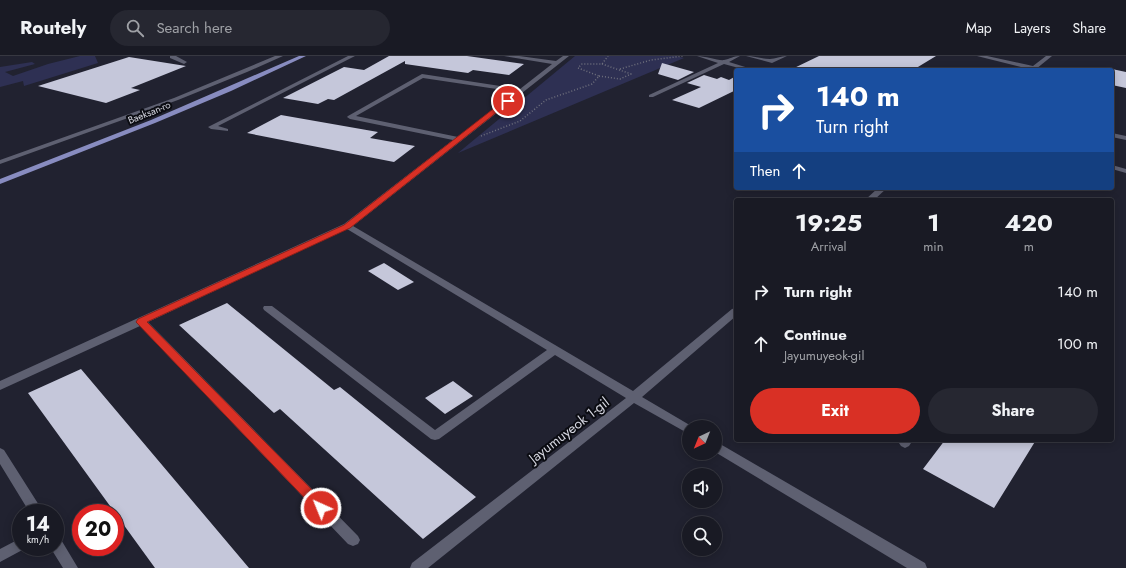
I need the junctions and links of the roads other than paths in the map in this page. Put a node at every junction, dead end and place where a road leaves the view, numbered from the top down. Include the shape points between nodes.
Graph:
1 (173, 56) edge
2 (280, 56) edge
3 (303, 56) edge
4 (352, 56) edge
5 (507, 56) edge
6 (566, 56) edge
7 (700, 56) edge
8 (737, 56) edge
9 (748, 56) edge
10 (784, 56) edge
11 (980, 56) edge
12 (1049, 56) edge
13 (184, 62) dead end
14 (723, 62) junction
15 (557, 63) junction
16 (745, 68) edge
17 (1028, 68) edge
18 (1033, 68) edge
19 (521, 91) junction
20 (651, 96) dead end
21 (226, 130) dead end
22 (1114, 135) edge
23 (1126, 138) edge
24 (459, 139) junction
25 (0, 162) edge
26 (1114, 168) edge
27 (1126, 171) edge
28 (0, 182) edge
29 (880, 190) edge
30 (870, 198) edge
31 (347, 226) junction
32 (268, 308) dead end
33 (734, 313) edge
34 (141, 322) junction
35 (554, 350) junction
36 (0, 386) edge
37 (634, 397) junction
38 (682, 426) edge
39 (722, 450) edge
40 (0, 453) edge
41 (31, 504) edge
42 (353, 540) dead end
43 (12, 549) edge
44 (0, 556) edge
45 (64, 556) edge
46 (71, 568) edge
47 (417, 568) edge
48 (920, 568) edge

1 - 13 street
2 - 25 street via 224,81 132,116
3 - 28 main road, Baeksan-ro via 76,154
4 - 21 street via 211,127
5 - 15 street
6 - 15 street
7 - 14 street
8 - 14 street
9 - 10 street via 772,61
11 - 17 street
12 - 18 street
14 - 16 street
14 - 20 street
15 - 19 street
19 - 24 street
19 - 24 street via 422,76 350,117
22 - 23 street
24 - 31 street
26 - 27 street
29 - 30 street
31 - 34 street
31 - 35 street
32 - 35 street via 435,436
33 - 37 street, Jayumuyeok 1-gil
34 - 36 street
34 - 42 street
35 - 37 street
37 - 38 street
37 - 47 street, Jayumuyeok 1-gil
39 - 48 street
40 - 41 street
43 - 44 street
45 - 46 street

